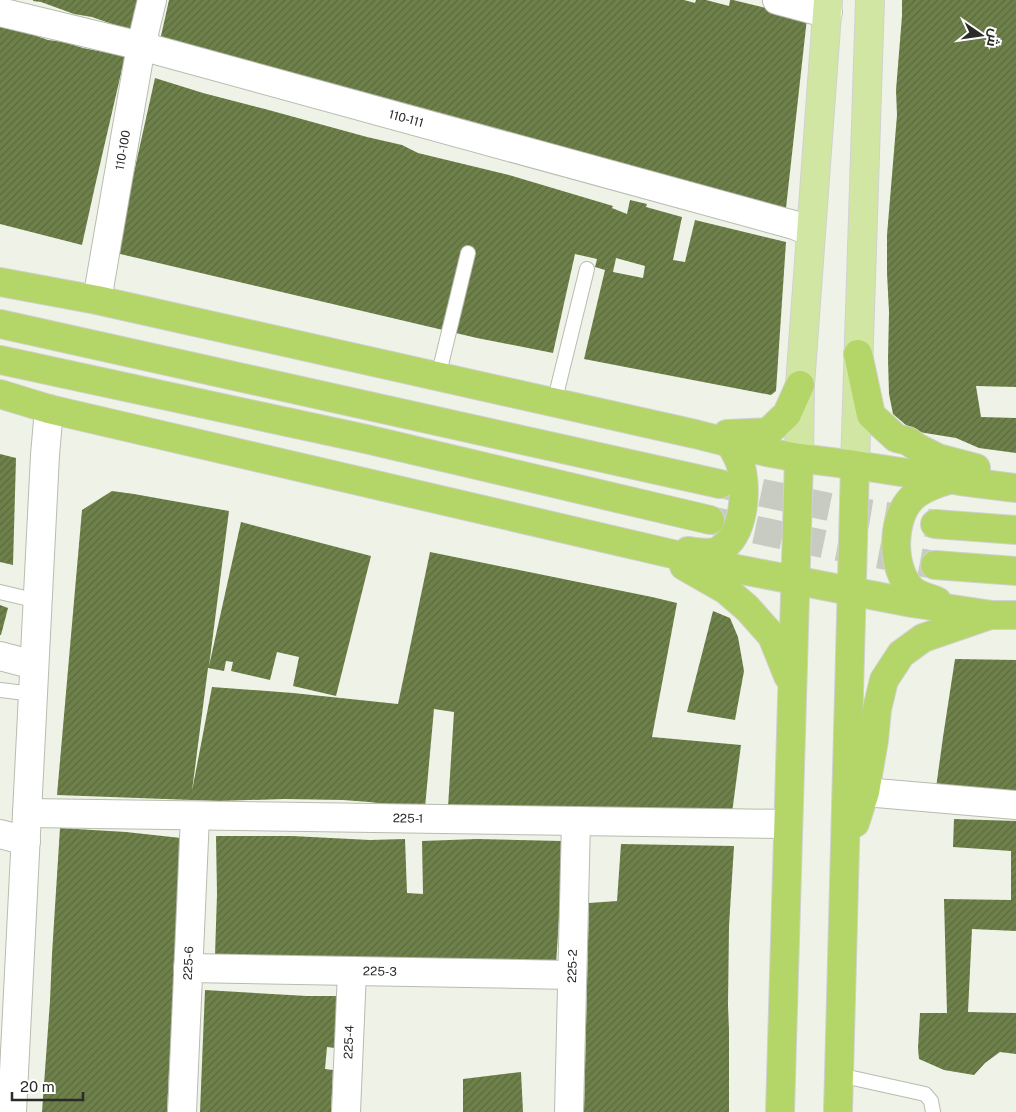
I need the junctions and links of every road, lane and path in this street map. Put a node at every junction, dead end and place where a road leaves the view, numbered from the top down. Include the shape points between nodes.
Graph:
1 (152, 0) edge
2 (778, 0) edge
3 (870, 0) edge
4 (828, 6) edge
5 (0, 12) edge
6 (141, 46) junction
7 (811, 232) junction
8 (468, 253) dead end
9 (587, 270) dead end
10 (0, 282) edge
11 (97, 300) junction
12 (0, 324) edge
13 (858, 354) junction
14 (0, 360) edge
15 (438, 377) junction
16 (800, 385) junction
17 (0, 394) edge
18 (554, 402) junction
19 (50, 410) junction
20 (695, 434) junction
21 (730, 442) junction
22 (798, 458) junction
23 (855, 466) junction
24 (1016, 478) edge
25 (949, 480) junction
26 (720, 484) tunnel mouth
27 (1016, 488) edge
28 (710, 520) tunnel mouth
29 (935, 524) tunnel mouth
30 (1016, 530) edge
31 (652, 550) junction
32 (935, 565) tunnel mouth
33 (1016, 571) edge
34 (795, 581) junction
35 (851, 591) junction
36 (0, 592) edge
37 (38, 601) junction
38 (993, 614) edge
39 (0, 656) edge
40 (34, 665) junction
41 (0, 690) edge
42 (33, 694) junction
43 (791, 738) junction
44 (865, 792) junction
45 (1016, 805) edge
46 (27, 813) junction
47 (195, 816) junction
48 (576, 821) junction
49 (788, 824) junction
50 (13, 837) edge
51 (845, 858) junction
52 (188, 968) junction
53 (352, 971) junction
54 (9, 975) edge
55 (572, 976) junction
56 (839, 1075) junction
57 (12, 1112) edge
58 (182, 1112) edge
59 (346, 1112) edge
60 (569, 1112) edge
61 (780, 1112) edge
62 (838, 1112) edge
63 (933, 1112) edge

1 - 6 street, 110-100
2 - 4 street via 814,10
3 - 13 main road
4 - 7 main road
5 - 6 street, 110-111
6 - 7 street, 110-111
6 - 11 street, 110-100
7 - 16 main road
8 - 15 lane
9 - 18 lane
10 - 11 highway
11 - 15 highway
12 - 26 highway
13 - 23 main road
13 - 24 highway via 871,415 896,438 938,458
14 - 28 highway via 366,439
15 - 18 highway
16 - 20 highway via 787,414 768,432
16 - 22 main road
17 - 19 highway
18 - 20 highway
19 - 31 highway
19 - 37 street
20 - 21 highway
21 - 22 highway
21 - 31 highway via 739,461 744,498 737,528 728,542 718,551 704,553
22 - 23 highway
22 - 34 highway
23 - 25 highway
23 - 35 highway
25 - 27 highway
25 - 38 highway via 932,485 911,498 902,512 897,539 900,572 913,591 937,601
29 - 30 highway
31 - 34 highway
31 - 43 highway via 726,590 772,636 789,678
32 - 33 highway
34 - 35 highway
34 - 43 highway
35 - 38 highway
35 - 51 highway
36 - 37 lane
37 - 40 street
38 - 44 highway via 923,638 901,654 884,680
39 - 40 street
40 - 42 street
41 - 42 lane
42 - 46 street
43 - 49 highway
44 - 45 street
44 - 51 highway
46 - 47 street, 225-1
46 - 50 street
47 - 48 street, 225-1
47 - 52 street, 225-6
48 - 49 street, 225-1
48 - 55 street, 225-2
49 - 61 highway
50 - 54 street
51 - 56 highway
52 - 53 street, 225-3
52 - 58 street, 225-6
53 - 55 street, 225-3
53 - 59 street, 225-4
54 - 57 street
55 - 60 street, 225-2
56 - 62 highway
56 - 63 lane via 925,1094 931,1101

